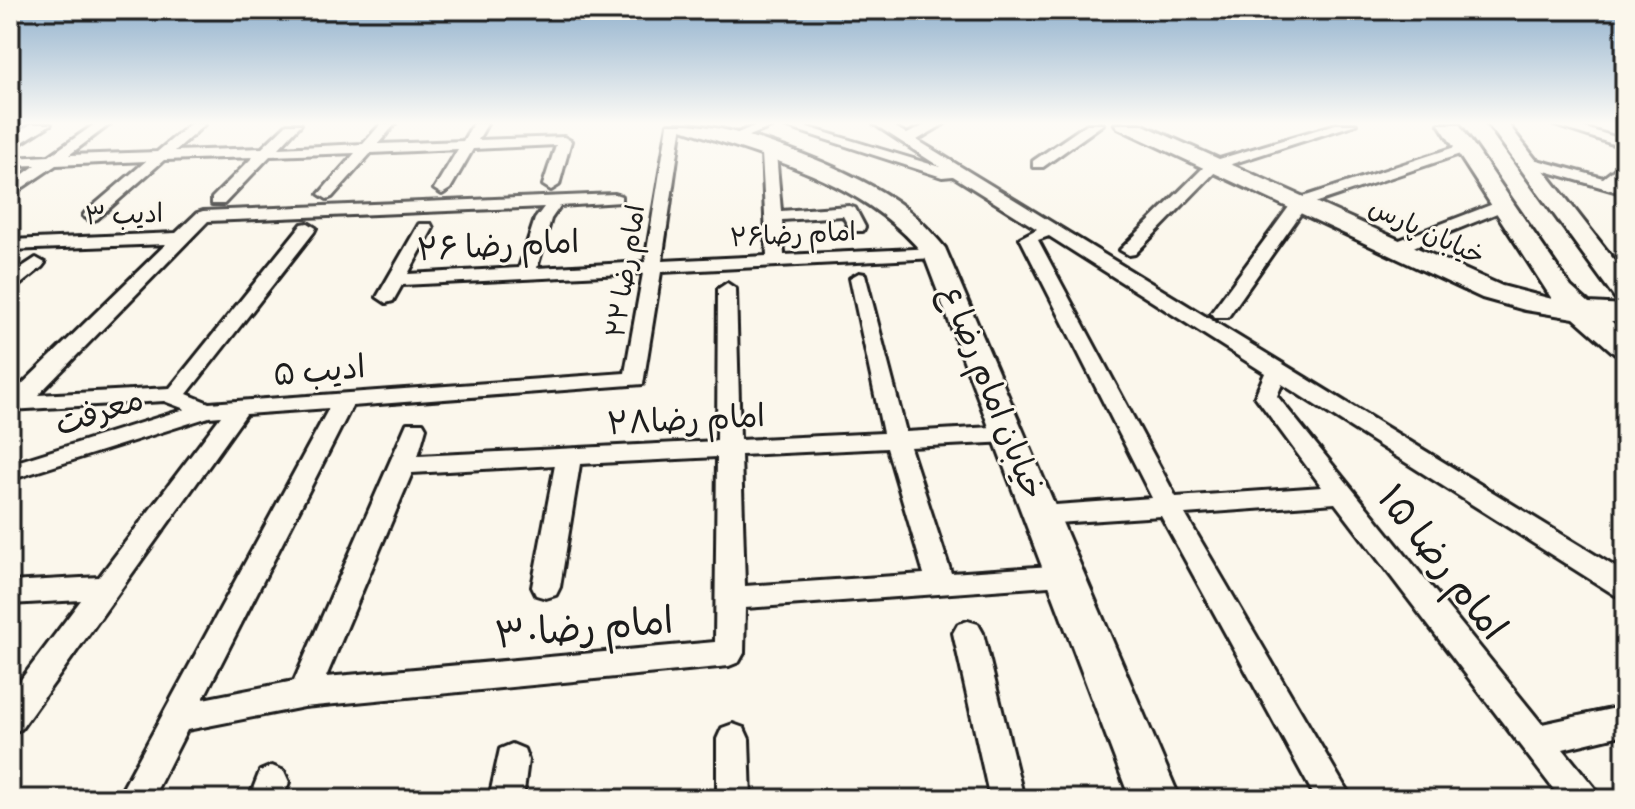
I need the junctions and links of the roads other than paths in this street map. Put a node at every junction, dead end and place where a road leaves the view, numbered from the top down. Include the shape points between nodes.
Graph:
1 (1526, 161) edge
2 (51, 162) edge
3 (154, 162) edge
4 (256, 162) edge
5 (356, 162) edge
6 (457, 162) edge
7 (560, 162) edge
8 (669, 162) edge
9 (771, 162) edge
10 (812, 162) edge
11 (908, 162) edge
12 (942, 162) edge
13 (1041, 162) edge
14 (1208, 162) edge
15 (1225, 162) edge
16 (1423, 162) edge
17 (1473, 162) edge
18 (1529, 162) edge
19 (1038, 164) dead end
20 (1214, 165) junction
21 (1625, 165) edge
22 (974, 182) junction
23 (1606, 183) junction
24 (442, 189) dead end
25 (1625, 189) edge
26 (10, 191) edge
27 (327, 194) dead end
28 (553, 194) junction
29 (615, 199) dead end
30 (218, 201) dead end
31 (1300, 203) junction
32 (1501, 206) junction
33 (91, 216) dead end
34 (773, 216) junction
35 (857, 227) dead end
36 (308, 228) dead end
37 (425, 228) dead end
38 (1050, 230) junction
39 (181, 238) junction
40 (10, 245) edge
41 (1395, 248) junction
42 (1129, 250) dead end
43 (936, 253) junction
44 (776, 261) junction
45 (36, 263) dead end
46 (651, 267) junction
47 (1615, 270) edge
48 (526, 273) junction
49 (859, 278) dead end
50 (10, 284) edge
51 (727, 289) dead end
52 (1625, 292) edge
53 (1580, 312) junction
54 (1221, 313) dead end
55 (1625, 313) edge
56 (1625, 348) edge
57 (1276, 371) junction
58 (635, 379) joint
59 (174, 397) junction
60 (344, 400) junction
61 (14, 402) edge
62 (238, 409) junction
63 (207, 410) junction
64 (415, 428) dead end
65 (1009, 434) junction
66 (896, 440) junction
67 (728, 448) junction
68 (569, 456) junction
69 (403, 465) junction
70 (10, 472) edge
71 (1341, 494) junction
72 (1168, 506) junction
73 (1042, 515) junction
74 (1066, 576) junction
75 (941, 584) junction
76 (546, 587) dead end
77 (1625, 587) edge
78 (106, 588) junction
79 (10, 593) edge
80 (731, 598) junction
81 (968, 633) dead end
82 (304, 693) junction
83 (177, 718) junction
84 (10, 719) edge
85 (1625, 720) edge
86 (733, 739) dead end
87 (1535, 740) junction
88 (512, 760) dead end
89 (134, 799) edge
90 (506, 799) edge
91 (734, 799) edge
92 (1007, 799) edge
93 (1155, 799) edge
94 (1335, 799) edge
95 (1582, 799) edge

1 - 47 main road
2 - 26 street
3 - 33 street
4 - 30 street
5 - 27 street
6 - 24 street
7 - 28 street
8 - 46 street, امام رضا ۲۲
9 - 34 street
10 - 43 main road, خیابان امام رضا ع via 887,205 923,233
11 - 22 street
12 - 22 street
13 - 19 street
14 - 20 main road, خیابان پارس
15 - 20 street
16 - 31 street
17 - 32 main road
18 - 23 street
20 - 31 main road, خیابان پارس
20 - 42 street
21 - 23 street
22 - 38 street
23 - 25 street
28 - 29 street, ادیب ۳
28 - 39 street, ادیب ۳ via 203,216
28 - 48 street
31 - 41 main road, خیابان پارس
31 - 54 street
32 - 41 street
32 - 53 main road
34 - 35 street via 849,211
34 - 44 street
36 - 59 street
37 - 48 street, امام رضا ۲۶ via 390,289
38 - 57 street
38 - 72 street via 1028,238
39 - 40 street, ادیب ۳
39 - 61 street
41 - 53 main road, خیابان پارس via 1522,303
43 - 44 street, امام رضا۲۶
43 - 65 main road, خیابان امام رضا ع
44 - 46 street, امام رضا۲۶
45 - 50 street
46 - 48 street, امام رضا ۲۶
46 - 58 street, امام رضا ۲۲
47 - 52 main road
49 - 66 street
51 - 67 street
53 - 55 main road, خیابان پارس
53 - 56 main road
57 - 71 street via 1266,396
57 - 77 street
58 - 60 street, ادیب ۵
59 - 61 street, ادیب ۵
59 - 63 street, ادیب ۵
60 - 62 street, ادیب ۵
60 - 83 street
62 - 63 street, ادیب ۵
62 - 78 street
63 - 70 street, معرفت
64 - 69 street
65 - 66 street, امام رضا۲۸
65 - 73 main road, خیابان امام رضا ع
66 - 67 street, امام رضا۲۸
66 - 75 street
67 - 68 street, امام رضا۲۸
67 - 80 street
68 - 69 street, امام رضا۲۸
68 - 76 street
69 - 82 street
71 - 72 street, ۱۵ امام رضا
71 - 87 street, ۱۵ امام رضا
72 - 73 street, ۱۵ امام رضا
72 - 94 street
73 - 74 main road, خیابان امام رضا ع
74 - 75 street
74 - 93 main road, خیابان امام رضا ع
75 - 80 street
78 - 79 street
78 - 84 street
80 - 82 street, امام رضا۳۰ via 729,653
81 - 92 street
82 - 83 street
83 - 89 street
85 - 87 street
86 - 91 street
87 - 95 street, ۱۵ امام رضا
88 - 90 street

